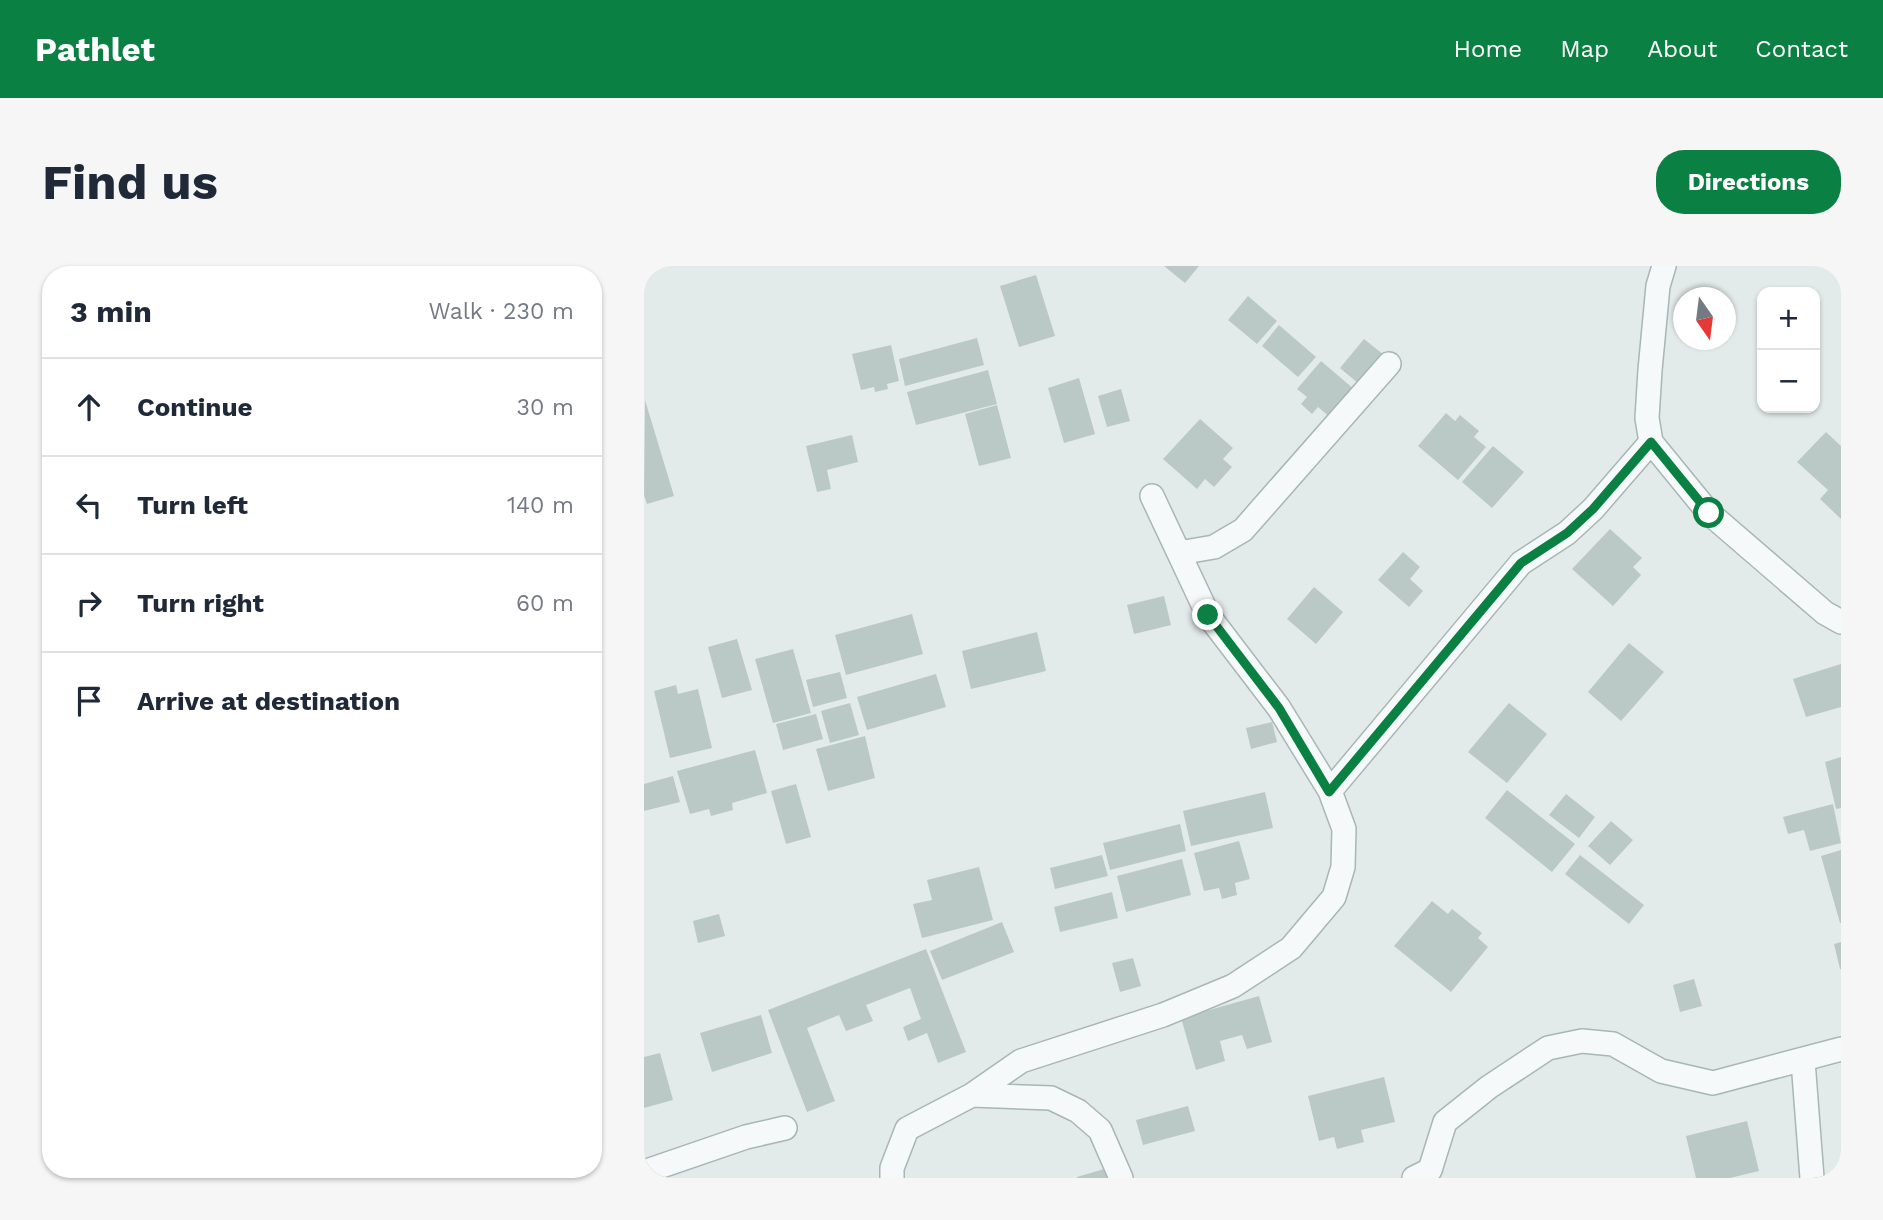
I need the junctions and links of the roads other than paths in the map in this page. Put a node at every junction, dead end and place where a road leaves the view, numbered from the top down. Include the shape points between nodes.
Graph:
1 (1664, 266) edge
2 (1389, 364) dead end
3 (1651, 442) junction
4 (1152, 496) dead end
5 (1180, 553) junction
6 (1841, 622) edge
7 (1329, 792) junction
8 (1841, 1049) edge
9 (1803, 1061) junction
10 (972, 1095) junction
11 (785, 1128) dead end
12 (644, 1172) edge
13 (892, 1178) edge
14 (1121, 1178) edge
15 (1414, 1178) edge
16 (1812, 1178) edge

1 - 3 street via 1650,370 1647,418
2 - 5 street via 1244,530 1214,547
3 - 6 street via 1709,513
3 - 7 street via 1593,509 1567,533 1521,563
4 - 5 street
5 - 7 street via 1208,615 1279,708
7 - 10 street via 1344,829 1343,867 1335,897 1291,948 1233,986 1163,1016 1021,1061
8 - 9 street
9 - 15 street via 1713,1083 1661,1071 1613,1044 1582,1041 1548,1048 1445,1122 1430,1170
9 - 16 street
10 - 13 street via 907,1129
10 - 14 street via 1051,1098 1078,1111 1100,1130
11 - 12 street

